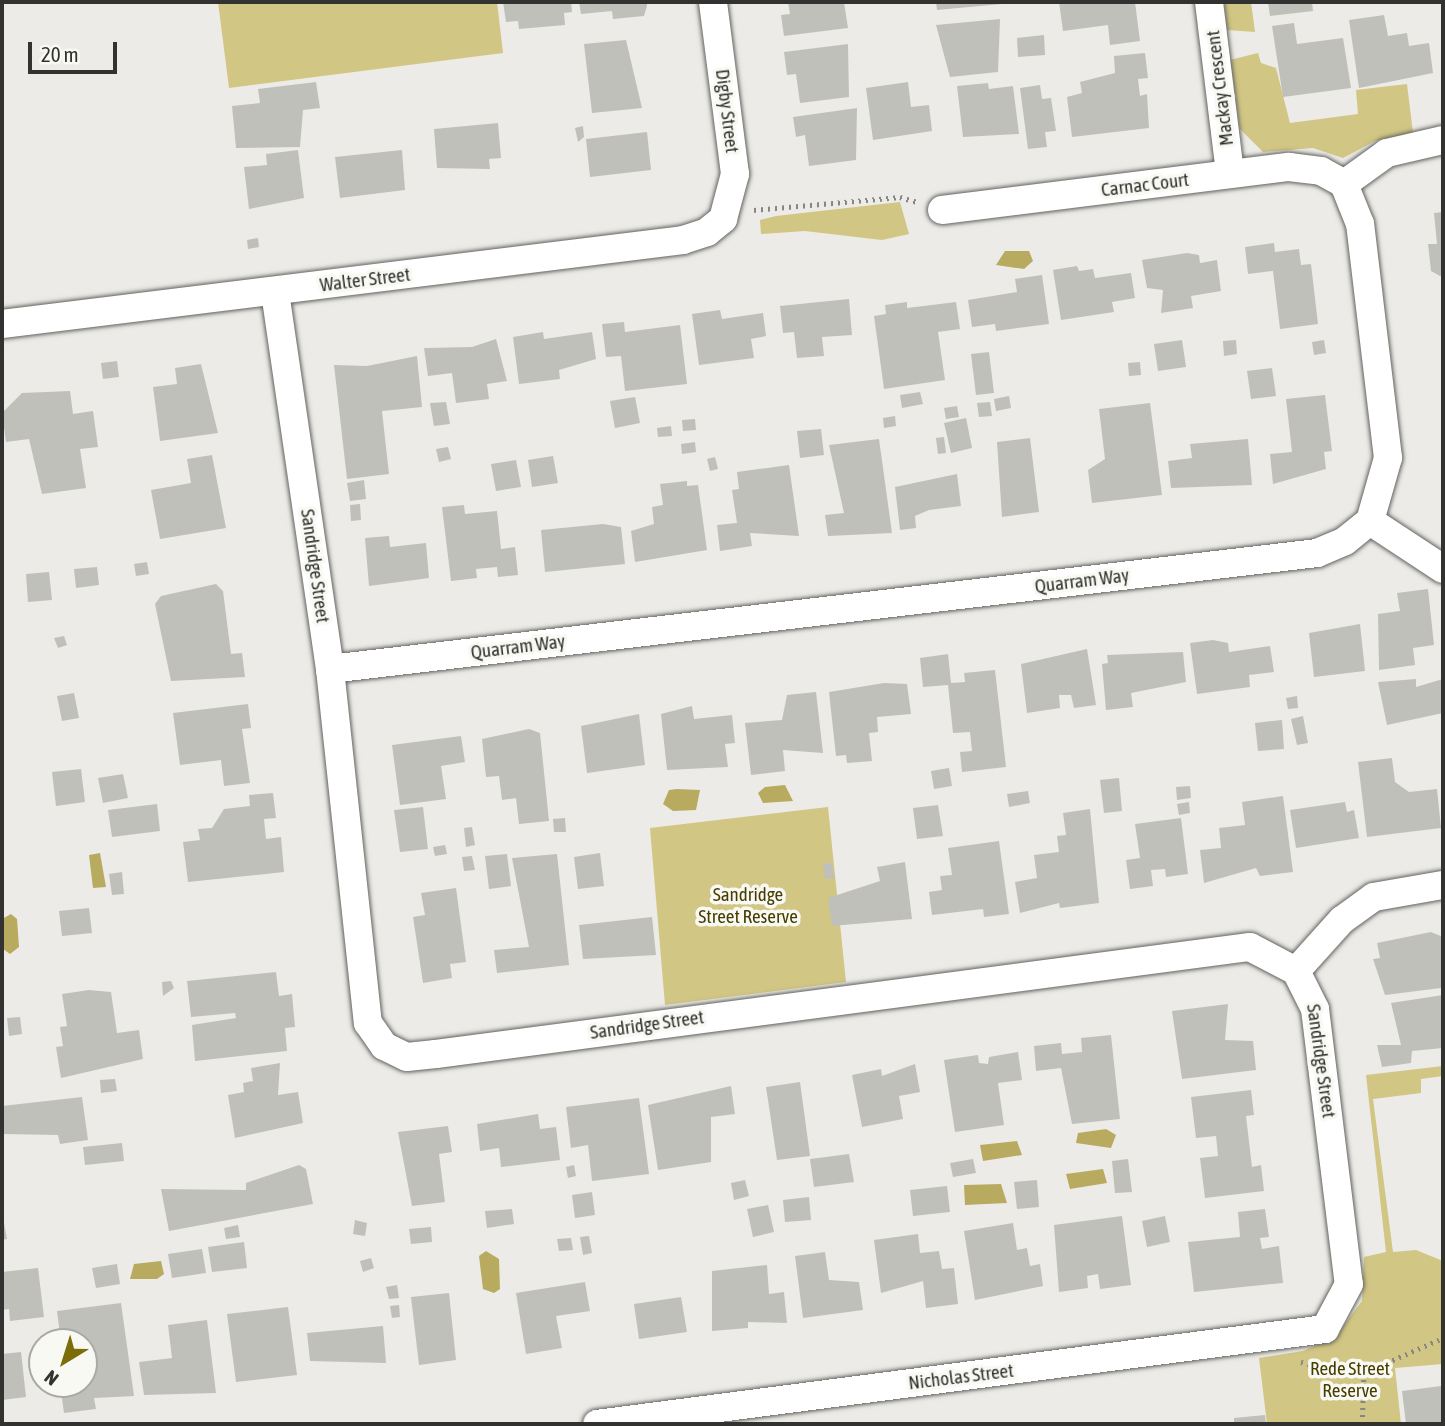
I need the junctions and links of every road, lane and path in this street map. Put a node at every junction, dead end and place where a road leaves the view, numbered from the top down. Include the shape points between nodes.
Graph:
1 (386, 2) edge
2 (395, 2) edge
3 (713, 2) edge
4 (1209, 2) edge
5 (1443, 140) edge
6 (1230, 174) junction
7 (1344, 184) junction
8 (727, 209) junction
9 (942, 211) joint
10 (275, 292) junction
11 (2, 324) edge
12 (1370, 521) junction
13 (1443, 569) edge
14 (330, 669) junction
15 (1443, 885) edge
16 (1296, 971) junction
17 (1325, 1329) joint
18 (1287, 1335) junction
19 (1443, 1338) edge
20 (1364, 1365) junction
21 (597, 1424) edge
22 (1362, 1424) edge

1 - 2 path
3 - 8 street, Digby Street via 735,174
4 - 6 street, Mackay Crescent
5 - 7 street via 1387,153
6 - 7 street, Carnac Court via 1289,167 1321,171
6 - 9 street, Carnac Court
7 - 12 street via 1360,224 1388,458
8 - 9 path via 760,213 900,197
8 - 10 street, Walter Street via 683,240
10 - 11 street, Walter Street
10 - 14 street, Sandridge Street
12 - 13 street
12 - 14 street, Quarram Way via 1317,553
14 - 16 street, Sandridge Street via 368,1023 394,1053 436,1054 1225,948 1262,951
15 - 16 street via 1374,898 1342,920
16 - 17 street, Sandridge Street via 1315,1009 1349,1284
17 - 18 street, Nicholas Street
18 - 20 path via 1290,1358 1331,1370
18 - 21 street, Nicholas Street
19 - 20 path via 1413,1355
20 - 22 path

